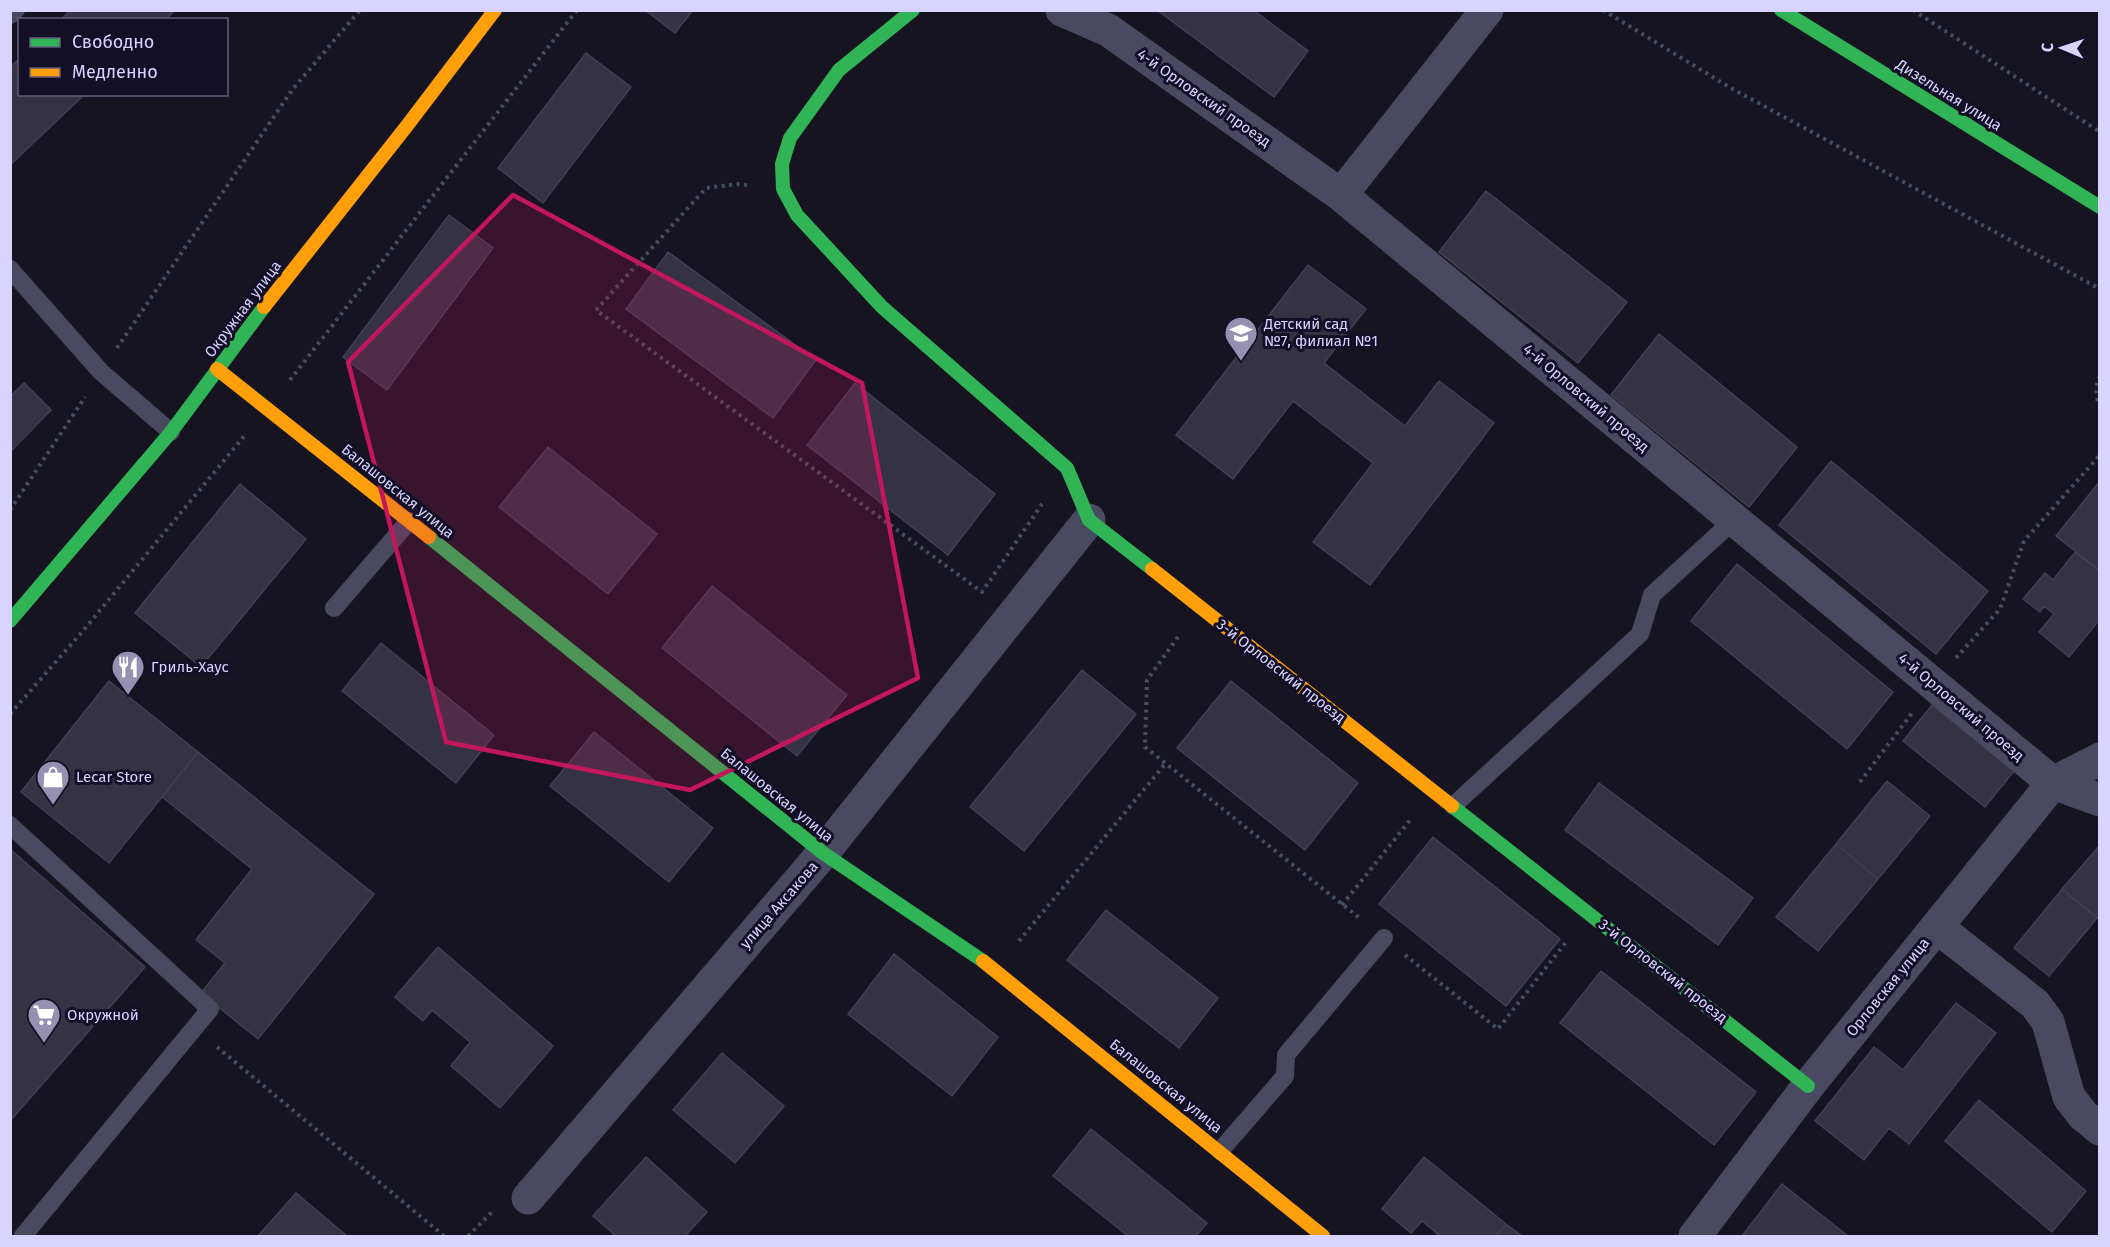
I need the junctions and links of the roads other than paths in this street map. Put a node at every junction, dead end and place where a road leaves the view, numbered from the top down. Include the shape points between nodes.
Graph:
1 (16, 10) edge
2 (495, 10) edge
3 (913, 10) edge
4 (1062, 10) edge
5 (1487, 10) edge
6 (1781, 10) edge
7 (10, 15) edge
8 (1341, 195) junction
9 (2100, 207) edge
10 (10, 269) edge
11 (217, 369) junction
12 (171, 432) junction
13 (1089, 520) junction
14 (1734, 520) junction
15 (409, 521) junction
16 (334, 608) dead end
17 (10, 621) edge
18 (2100, 759) edge
19 (2053, 783) junction
20 (2100, 800) edge
21 (1453, 806) junction
22 (10, 825) edge
23 (823, 854) junction
24 (1937, 927) junction
25 (1384, 938) road end
26 (1808, 1086) junction
27 (2100, 1129) edge
28 (1220, 1151) junction
29 (528, 1198) dead end
30 (23, 1236) edge
31 (1323, 1236) edge
32 (1695, 1236) edge

1 - 7 lane
2 - 11 street, Окружная улица
3 - 13 street, 3-й Орловский проезд via 839,70 790,138 782,164 783,189 797,215 882,307 1067,468
4 - 8 street, 4-й Орловский проезд via 1108,30
5 - 8 street
6 - 9 street, Дизельная улица
8 - 14 street, 4-й Орловский проезд
10 - 12 lane via 101,372
11 - 12 street, Окружная улица
11 - 15 street, Балашовская улица
12 - 17 street, Окружная улица
13 - 21 street, 3-й Орловский проезд
13 - 23 street, улица Аксакова
14 - 19 street, 4-й Орловский проезд
14 - 21 lane via 1652,596 1640,634
15 - 16 lane
15 - 23 street, Балашовская улица
18 - 19 street, Орловская улица
19 - 20 street, 4-й Орловский проезд
19 - 24 street, Орловская улица
21 - 26 street, 3-й Орловский проезд
22 - 30 lane via 210,1009
23 - 28 street, Балашовская улица via 995,969
23 - 29 street, улица Аксакова
24 - 26 street, Орловская улица
24 - 27 street via 2036,1004 2048,1022 2068,1096
25 - 28 lane via 1286,1055 1285,1076
26 - 32 street, Орловская улица
28 - 31 street, Балашовская улица

